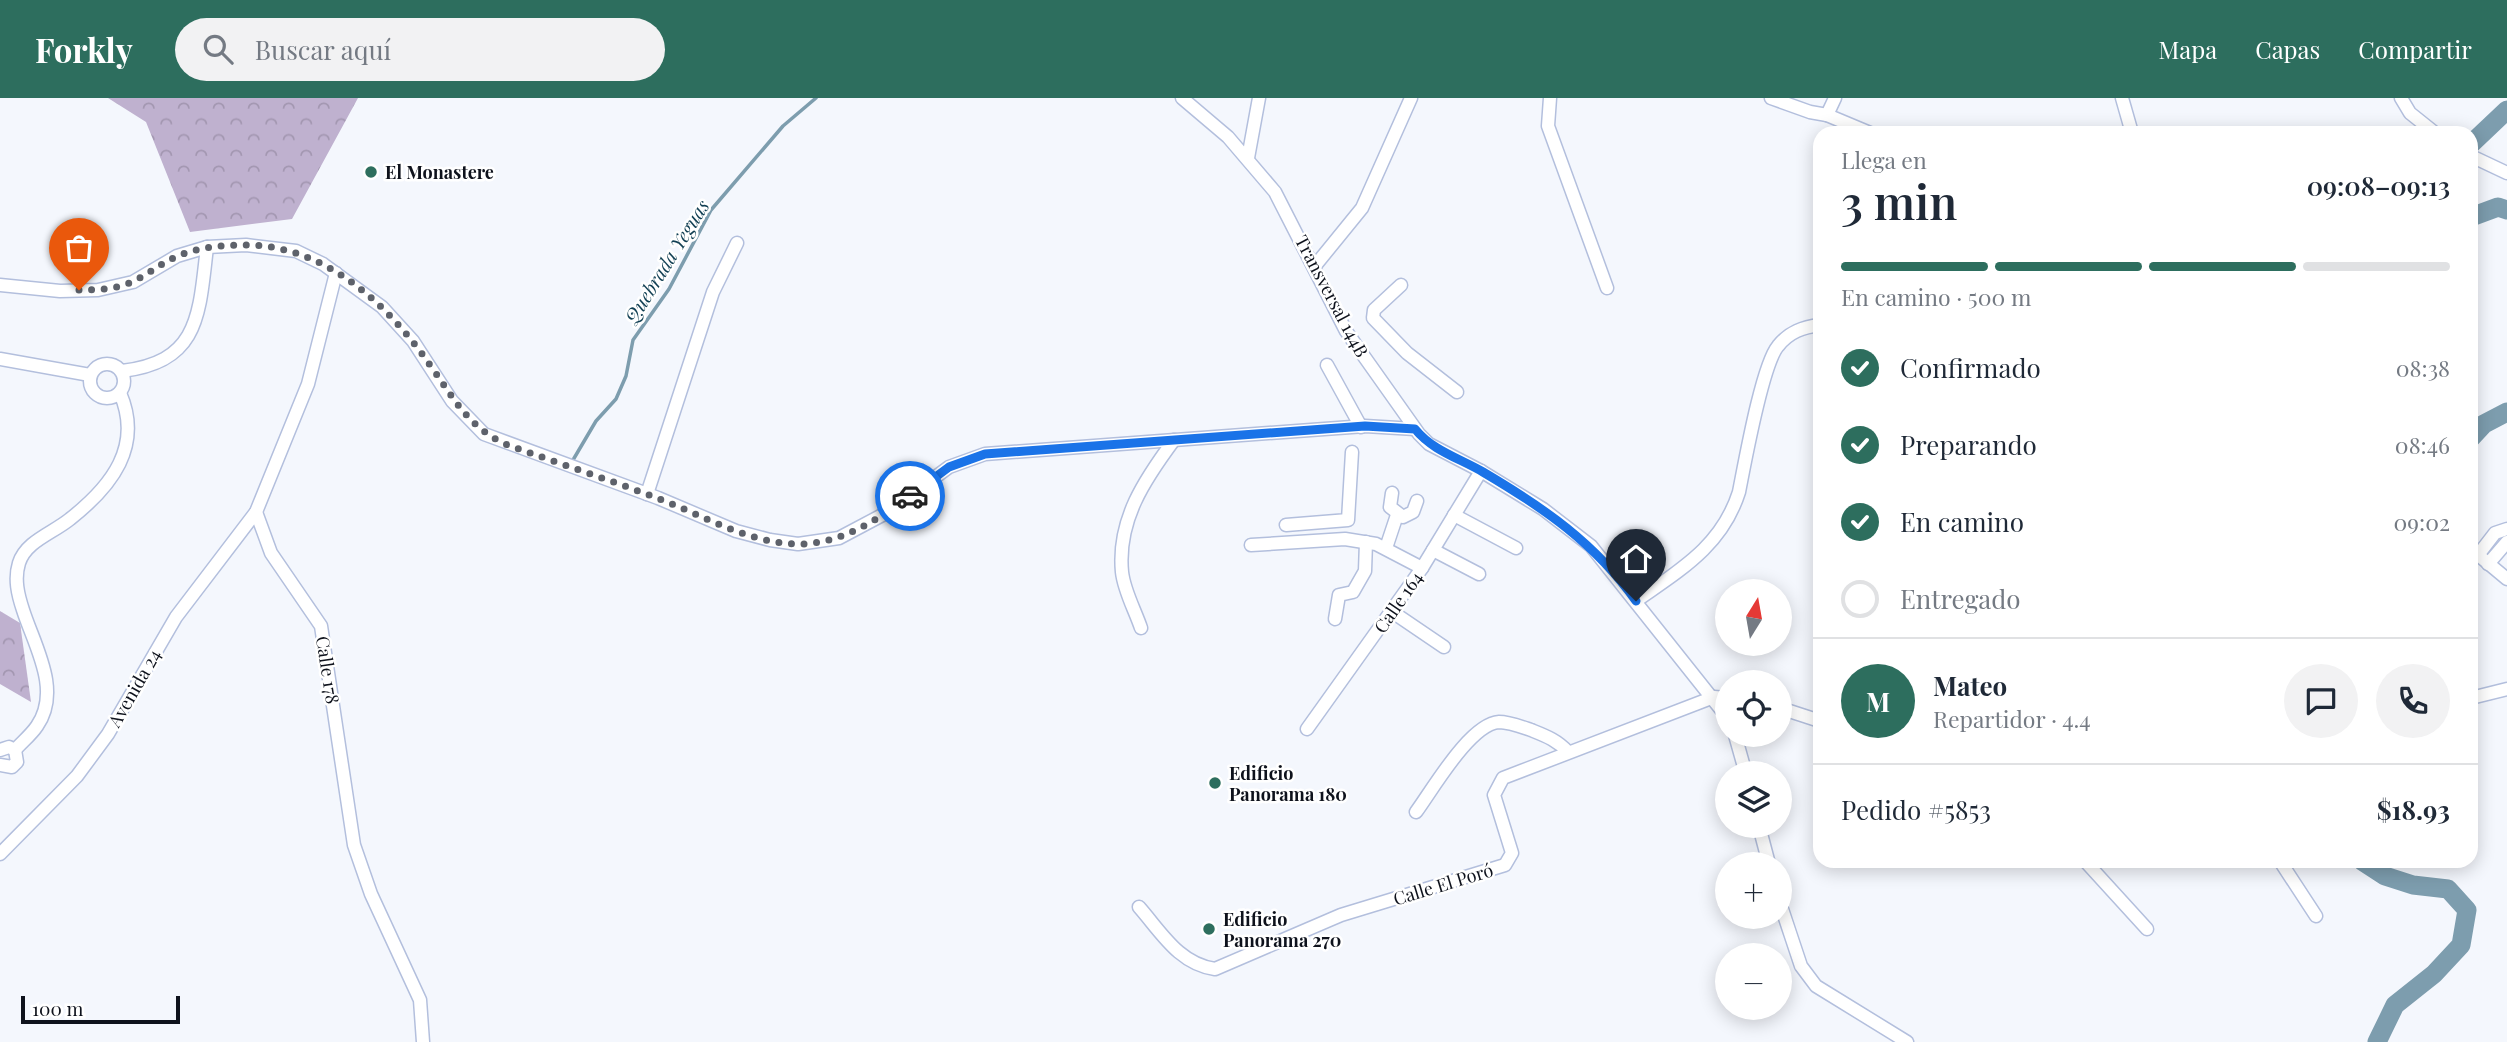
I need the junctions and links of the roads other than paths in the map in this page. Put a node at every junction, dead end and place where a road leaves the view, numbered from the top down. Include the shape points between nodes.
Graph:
1 (1182, 98) edge
2 (1259, 98) edge
3 (1411, 98) edge
4 (1550, 98) edge
5 (1771, 98) edge
6 (1835, 98) edge
7 (2122, 98) edge
8 (2401, 98) edge
9 (1827, 115) junction
10 (1853, 126) edge
11 (2130, 126) edge
12 (2426, 126) edge
13 (1248, 158) junction
14 (2478, 159) edge
15 (2507, 173) edge
16 (737, 243) dead end
17 (207, 247) junction
18 (1314, 267) junction
19 (336, 273) junction
20 (0, 285) edge
21 (1401, 285) dead end
22 (1607, 288) dead end
23 (1813, 327) edge
24 (0, 359) edge
25 (1327, 365) dead end
26 (122, 371) junction
27 (90, 375) junction
28 (1457, 392) dead end
29 (120, 393) junction
30 (1361, 427) junction
31 (1415, 429) junction
32 (1174, 440) junction
33 (1352, 452) dead end
34 (1482, 471) junction
35 (1392, 493) dead end
36 (648, 495) junction
37 (1418, 501) dead end
38 (256, 512) junction
39 (1397, 514) junction
40 (1454, 515) junction
41 (2507, 529) edge
42 (1296, 541) junction
43 (1366, 542) junction
44 (2507, 542) edge
45 (1251, 545) dead end
46 (1385, 548) junction
47 (1516, 548) dead end
48 (2478, 548) edge
49 (1433, 550) junction
50 (2478, 555) edge
51 (2488, 564) junction
52 (1422, 568) junction
53 (1479, 575) dead end
54 (2507, 579) edge
55 (1636, 601) junction
56 (1391, 611) junction
57 (1335, 619) dead end
58 (1141, 628) dead end
59 (1444, 647) dead end
60 (2507, 689) edge
61 (1715, 690) edge
62 (2478, 696) edge
63 (1715, 699) edge
64 (1792, 712) edge
65 (1813, 719) edge
66 (1307, 729) dead end
67 (0, 750) edge
68 (15, 750) junction
69 (1568, 752) junction
70 (0, 765) edge
71 (1416, 812) dead end
72 (0, 854) edge
73 (2091, 868) edge
74 (2285, 868) edge
75 (1139, 907) dead end
76 (2316, 916) dead end
77 (1789, 929) edge
78 (2147, 929) dead end
79 (423, 1042) edge
80 (1907, 1042) edge

1 - 13 street, Transversal 144B
2 - 13 street
3 - 18 street via 1362,208
4 - 22 street via 1548,126
5 - 9 street
6 - 9 street
7 - 11 street
8 - 12 street via 2410,114
9 - 10 street
13 - 18 street, Transversal 144B via 1275,192
14 - 15 street
16 - 36 street via 713,292
17 - 19 street via 273,246 296,251
17 - 20 street via 177,256 114,288
17 - 26 street via 184,345 161,364
18 - 31 street, Transversal 144B via 1346,331
19 - 36 street via 383,307 413,341 452,401 484,434
19 - 38 street via 308,384
21 - 28 street via 1374,310 1373,318 1407,353
23 - 55 street via 1788,335 1775,348 1739,492 1718,536 1696,560
24 - 27 street
25 - 30 street
26 - 27 street via 101,364
26 - 29 street via 125,379
27 - 29 street via 92,390 98,395
29 - 68 street via 130,431 125,455 81,508 25,550 19,563 19,598 46,672 46,694 37,726
30 - 31 street
30 - 32 street
31 - 34 street, Transversal 144B via 1429,444
32 - 36 street via 985,454 949,467 888,512 839,538 819,543 771,541
32 - 58 street via 1134,498 1125,543 1122,571
33 - 42 street via 1348,520 1290,525
34 - 40 street, Calle 164
34 - 55 street, Transversal 144B via 1591,546
35 - 39 street via 1390,507
37 - 39 street via 1408,516
38 - 72 street, Avenida 24 via 176,617 108,734 77,776
38 - 79 street, Calle 178 via 271,553 321,626 354,845 371,894 420,1000
39 - 46 street
40 - 47 street
40 - 49 street, Calle 164
41 - 48 street
42 - 43 street
42 - 45 street
43 - 46 street
43 - 57 street via 1362,579 1353,592 1339,595
44 - 51 street
46 - 52 street
49 - 52 street, Calle 164
49 - 53 street
50 - 51 street
51 - 54 street
52 - 56 street, Calle 164
55 - 61 street, Transversal 144B
56 - 59 street
56 - 66 street, Calle 164
60 - 62 street
63 - 69 street, Calle El Poró
64 - 65 street
67 - 68 street
68 - 70 street via 17,762 12,767
69 - 71 street via 1556,740 1522,727 1500,722 1485,726
69 - 75 street, Calle El Poró via 1499,782 1494,795 1512,853 1505,866 1341,915 1215,969 1184,958
73 - 78 street
74 - 76 street
77 - 80 street via 1801,966 1816,986

